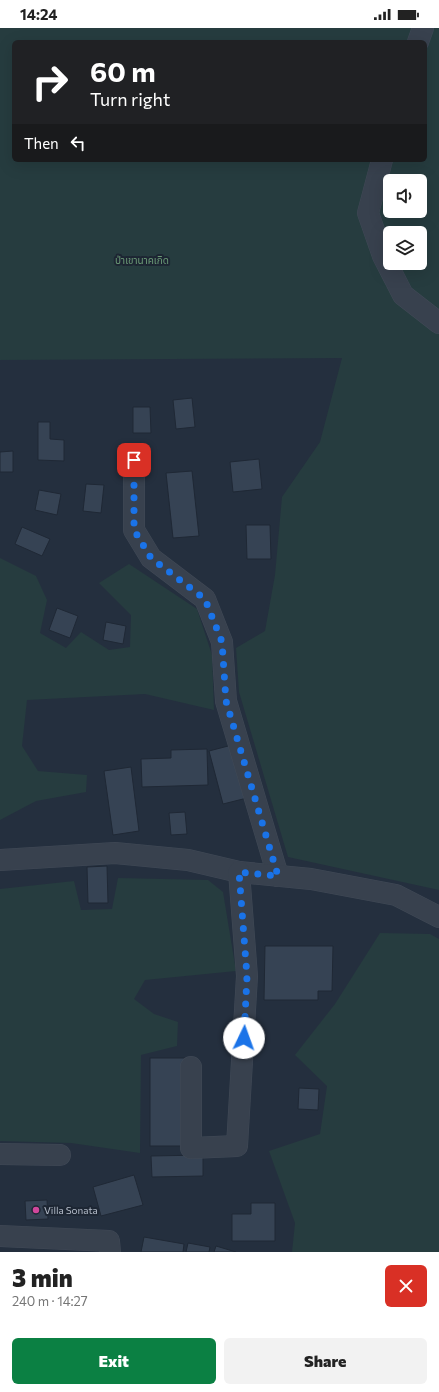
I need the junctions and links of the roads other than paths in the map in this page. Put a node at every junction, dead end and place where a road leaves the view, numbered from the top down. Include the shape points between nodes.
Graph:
1 (422, 28) edge
2 (419, 40) edge
3 (381, 162) edge
4 (439, 323) edge
5 (134, 460) dead end
6 (0, 860) edge
7 (239, 872) junction
8 (278, 876) junction
9 (439, 917) edge
10 (191, 1067) dead end
11 (0, 1154) edge
12 (60, 1155) dead end
13 (0, 1236) edge
14 (110, 1252) edge

1 - 2 street
3 - 4 street via 368,213 383,256 403,295
5 - 8 street via 134,530 151,558 205,599 222,642 226,701
6 - 7 street via 115,853 188,860
7 - 8 street
7 - 10 street via 247,976 237,1146 191,1148
8 - 9 street via 311,879 396,895
11 - 12 street
13 - 14 street via 109,1241

